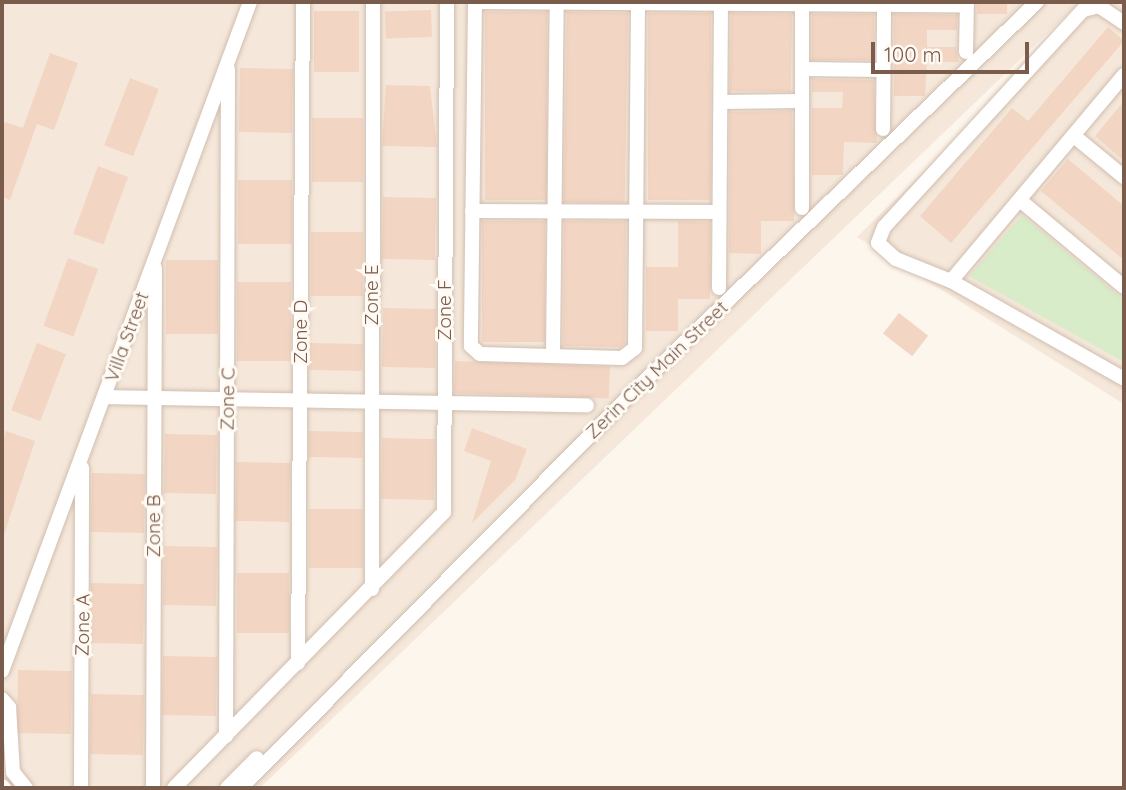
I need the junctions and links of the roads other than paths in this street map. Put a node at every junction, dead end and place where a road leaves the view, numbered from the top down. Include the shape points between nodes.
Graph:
1 (250, 2) edge
2 (303, 2) edge
3 (373, 2) edge
4 (447, 2) edge
5 (475, 2) edge
6 (1037, 2) edge
7 (557, 3) edge
8 (638, 3) edge
9 (721, 3) edge
10 (802, 3) edge
11 (884, 3) edge
12 (967, 3) edge
13 (1124, 23) edge
14 (966, 52) dead end
15 (228, 62) junction
16 (802, 69) junction
17 (883, 70) junction
18 (1124, 75) edge
19 (801, 101) junction
20 (721, 102) junction
21 (883, 128) dead end
22 (1074, 136) junction
23 (1124, 177) edge
24 (1021, 201) junction
25 (802, 208) dead end
26 (555, 210) junction
27 (472, 211) junction
28 (636, 211) junction
29 (718, 212) junction
30 (154, 264) junction
31 (951, 281) junction
32 (1124, 287) edge
33 (719, 288) dead end
34 (553, 355) junction
35 (1124, 379) edge
36 (106, 397) junction
37 (155, 397) junction
38 (228, 399) junction
39 (301, 401) junction
40 (373, 404) junction
41 (445, 404) junction
42 (587, 405) dead end
43 (82, 462) junction
44 (372, 589) junction
45 (298, 663) junction
46 (2, 671) edge
47 (2, 699) edge
48 (226, 736) junction
49 (283, 744) junction
50 (26, 788) edge
51 (81, 788) edge
52 (153, 788) edge
53 (174, 788) edge
54 (227, 788) edge
55 (242, 788) edge

1 - 15 street, Villa Street
2 - 39 street, Zone D
3 - 40 street, Zone E
4 - 41 street, Zone F
5 - 7 street
5 - 27 street
6 - 49 street, Zerin City Main Street via 620,405
7 - 8 street
7 - 26 street
8 - 9 street
8 - 28 street
9 - 10 street
9 - 20 street
10 - 11 street
10 - 16 street
11 - 12 street
11 - 17 street
12 - 14 street
13 - 31 street via 1099,6 1083,10 884,227 878,243 886,254
15 - 30 street, Villa Street
15 - 38 street, Zone C
16 - 17 street
16 - 19 street
17 - 21 street
18 - 22 street
19 - 20 street
19 - 25 street
20 - 29 street
22 - 23 street
22 - 24 street
24 - 31 street
24 - 32 street
26 - 27 street
26 - 28 street
26 - 34 street
27 - 34 street via 474,352
28 - 29 street
28 - 34 street via 633,353 622,358
29 - 33 street
30 - 36 street, Villa Street
30 - 37 street, Zone B
31 - 35 street
36 - 37 street
36 - 43 street, Villa Street
37 - 38 street
37 - 52 street, Zone B
38 - 39 street
38 - 48 street, Zone C
39 - 40 street
39 - 45 street, Zone D
40 - 41 street
40 - 44 street, Zone E
41 - 42 street
41 - 44 street, Zone F via 444,512
43 - 46 street, Villa Street
43 - 51 street, Zone A
44 - 45 street
45 - 48 street
47 - 50 street via 9,707 13,772
48 - 53 street
49 - 54 street, Zerin City Main Street via 257,759
49 - 55 street, Zerin City Main Street

